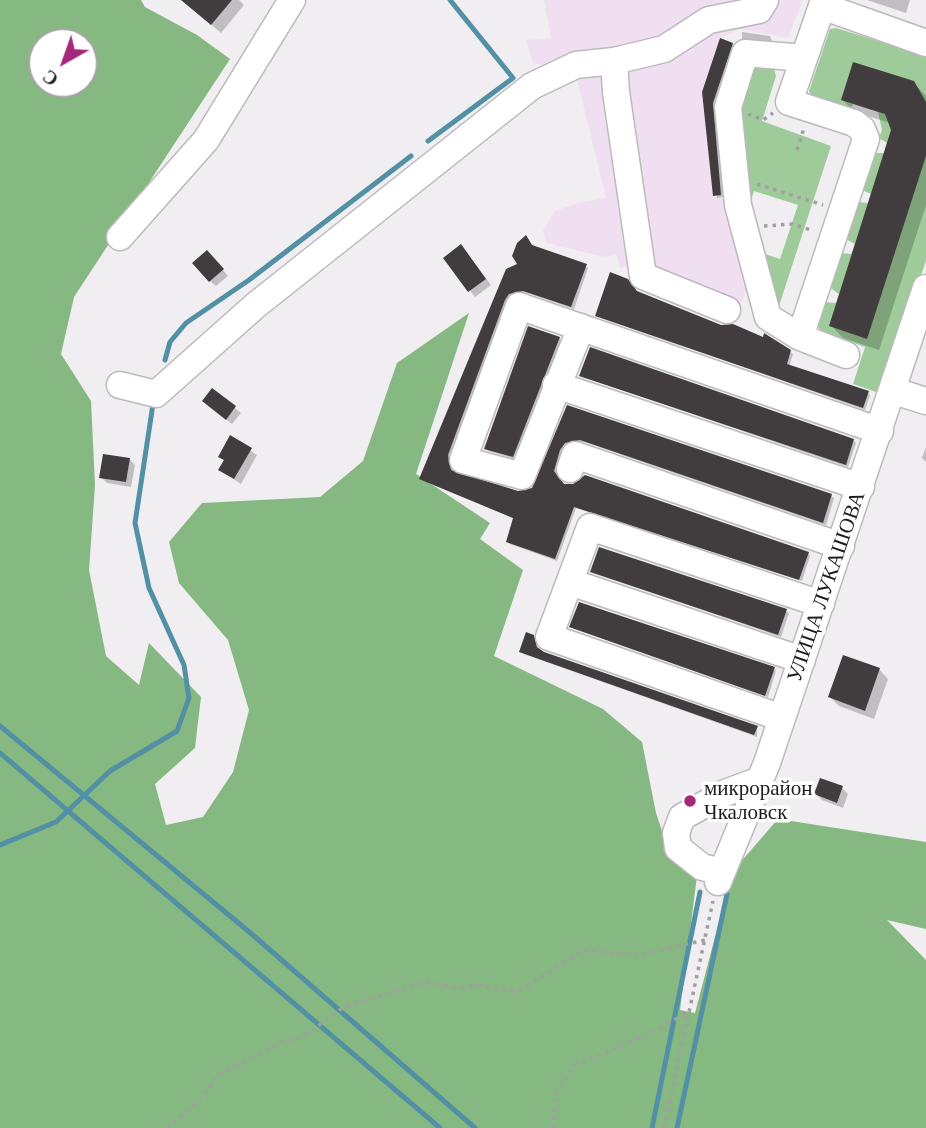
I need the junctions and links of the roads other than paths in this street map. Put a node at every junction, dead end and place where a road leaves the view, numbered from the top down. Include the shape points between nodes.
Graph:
1 (292, 0) edge
2 (765, 0) edge
3 (817, 2) edge
4 (926, 43) edge
5 (804, 58) junction
6 (614, 61) junction
7 (120, 237) dead end
8 (926, 288) edge
9 (727, 310) dead end
10 (581, 327) junction
11 (800, 337) junction
12 (846, 355) dead end
13 (120, 385) dead end
14 (556, 385) junction
15 (894, 391) junction
16 (926, 401) edge
17 (880, 431) junction
18 (570, 469) dead end
19 (861, 487) junction
20 (841, 546) junction
21 (570, 582) junction
22 (821, 604) junction
23 (802, 660) junction
24 (782, 718) junction
25 (760, 780) junction

1 - 7 street via 206,140
2 - 6 street via 759,10 709,20 664,49
3 - 4 street
3 - 5 street
5 - 11 street via 789,102 854,123 863,129 866,139
5 - 11 street via 745,53 728,107 744,228 768,317
6 - 9 street via 643,276
6 - 13 street via 576,65 531,86 266,297 156,394
8 - 15 street, УЛИЦА ЛУКАШОВА
10 - 14 street
10 - 14 street via 519,306 463,460 522,476
10 - 17 street
11 - 12 street
14 - 19 street
15 - 16 street
15 - 17 street, УЛИЦА ЛУКАШОВА
17 - 19 street, УЛИЦА ЛУКАШОВА
18 - 20 street via 575,455
19 - 20 street, УЛИЦА ЛУКАШОВА
20 - 22 street, УЛИЦА ЛУКАШОВА
21 - 22 street via 590,527
21 - 23 street
21 - 24 street via 549,637
22 - 23 street, УЛИЦА ЛУКАШОВА
23 - 24 street, УЛИЦА ЛУКАШОВА
24 - 25 street, УЛИЦА ЛУКАШОВА
25 - 25 street, УЛИЦА ЛУКАШОВА via 720,877 678,848 676,833 682,817

